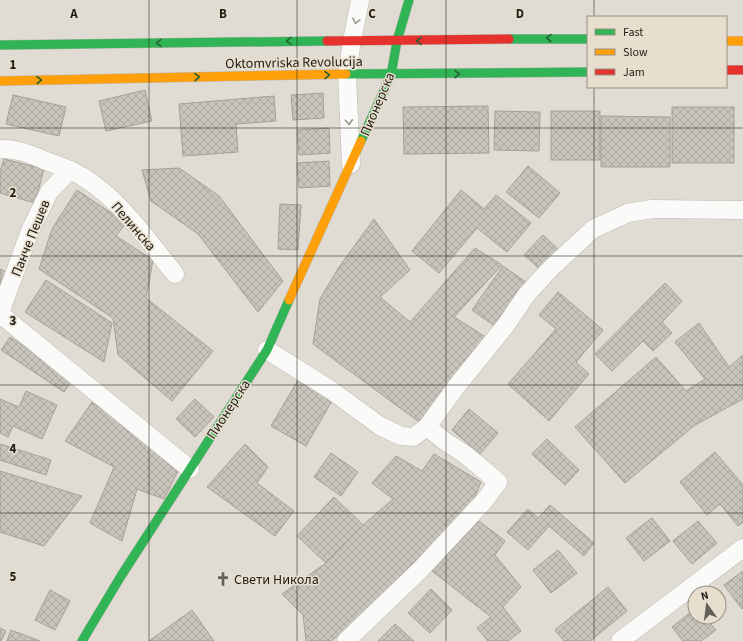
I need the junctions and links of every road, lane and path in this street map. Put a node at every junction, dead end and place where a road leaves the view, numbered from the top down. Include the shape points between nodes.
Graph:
1 (360, 0) edge
2 (408, 0) edge
3 (587, 39) edge
4 (352, 41) junction
5 (397, 41) junction
6 (727, 41) edge
7 (743, 41) edge
8 (0, 45) edge
9 (727, 70) edge
10 (743, 70) edge
11 (587, 72) edge
12 (347, 74) junction
13 (392, 75) junction
14 (0, 81) edge
15 (0, 149) edge
16 (351, 164) junction
17 (70, 170) junction
18 (743, 210) edge
19 (175, 274) dead end
20 (0, 313) edge
21 (266, 350) junction
22 (427, 427) junction
23 (190, 469) junction
24 (743, 548) edge
25 (82, 641) edge
26 (346, 641) edge
27 (620, 641) edge

1 -> 4 street, Пионерска
2 - 5 street, Пионерска
3 -> 5 street, Oktomvriska Revolucija
4 - 5 street, Oktomvriska Revolucija
4 -> 8 street, Oktomvriska Revolucija
4 - 12 street, Пионерска
5 - 13 street, Пионерска
6 - 7 street
9 - 10 street
13 -> 11 street, Oktomvriska Revolucija
12 - 13 street, Oktomvriska Revolucija
14 -> 12 street, Oktomvriska Revolucija
12 -> 16 street, Пионерска
13 - 16 street, Пионерска
15 - 17 street, Пелинска via 9,148
16 - 21 street, Пионерска
17 - 19 street, Пелинска via 92,183 122,209
17 - 20 street, Панче Пешев via 49,192 30,231
18 - 22 street via 652,209 628,213 593,229 550,268 527,294
20 - 23 street
21 - 22 street via 331,390 380,426 401,436 413,437
21 - 23 street, Пионерска
22 - 26 street via 498,482 485,500 420,570
23 - 25 street, Пионерска
24 - 27 street

